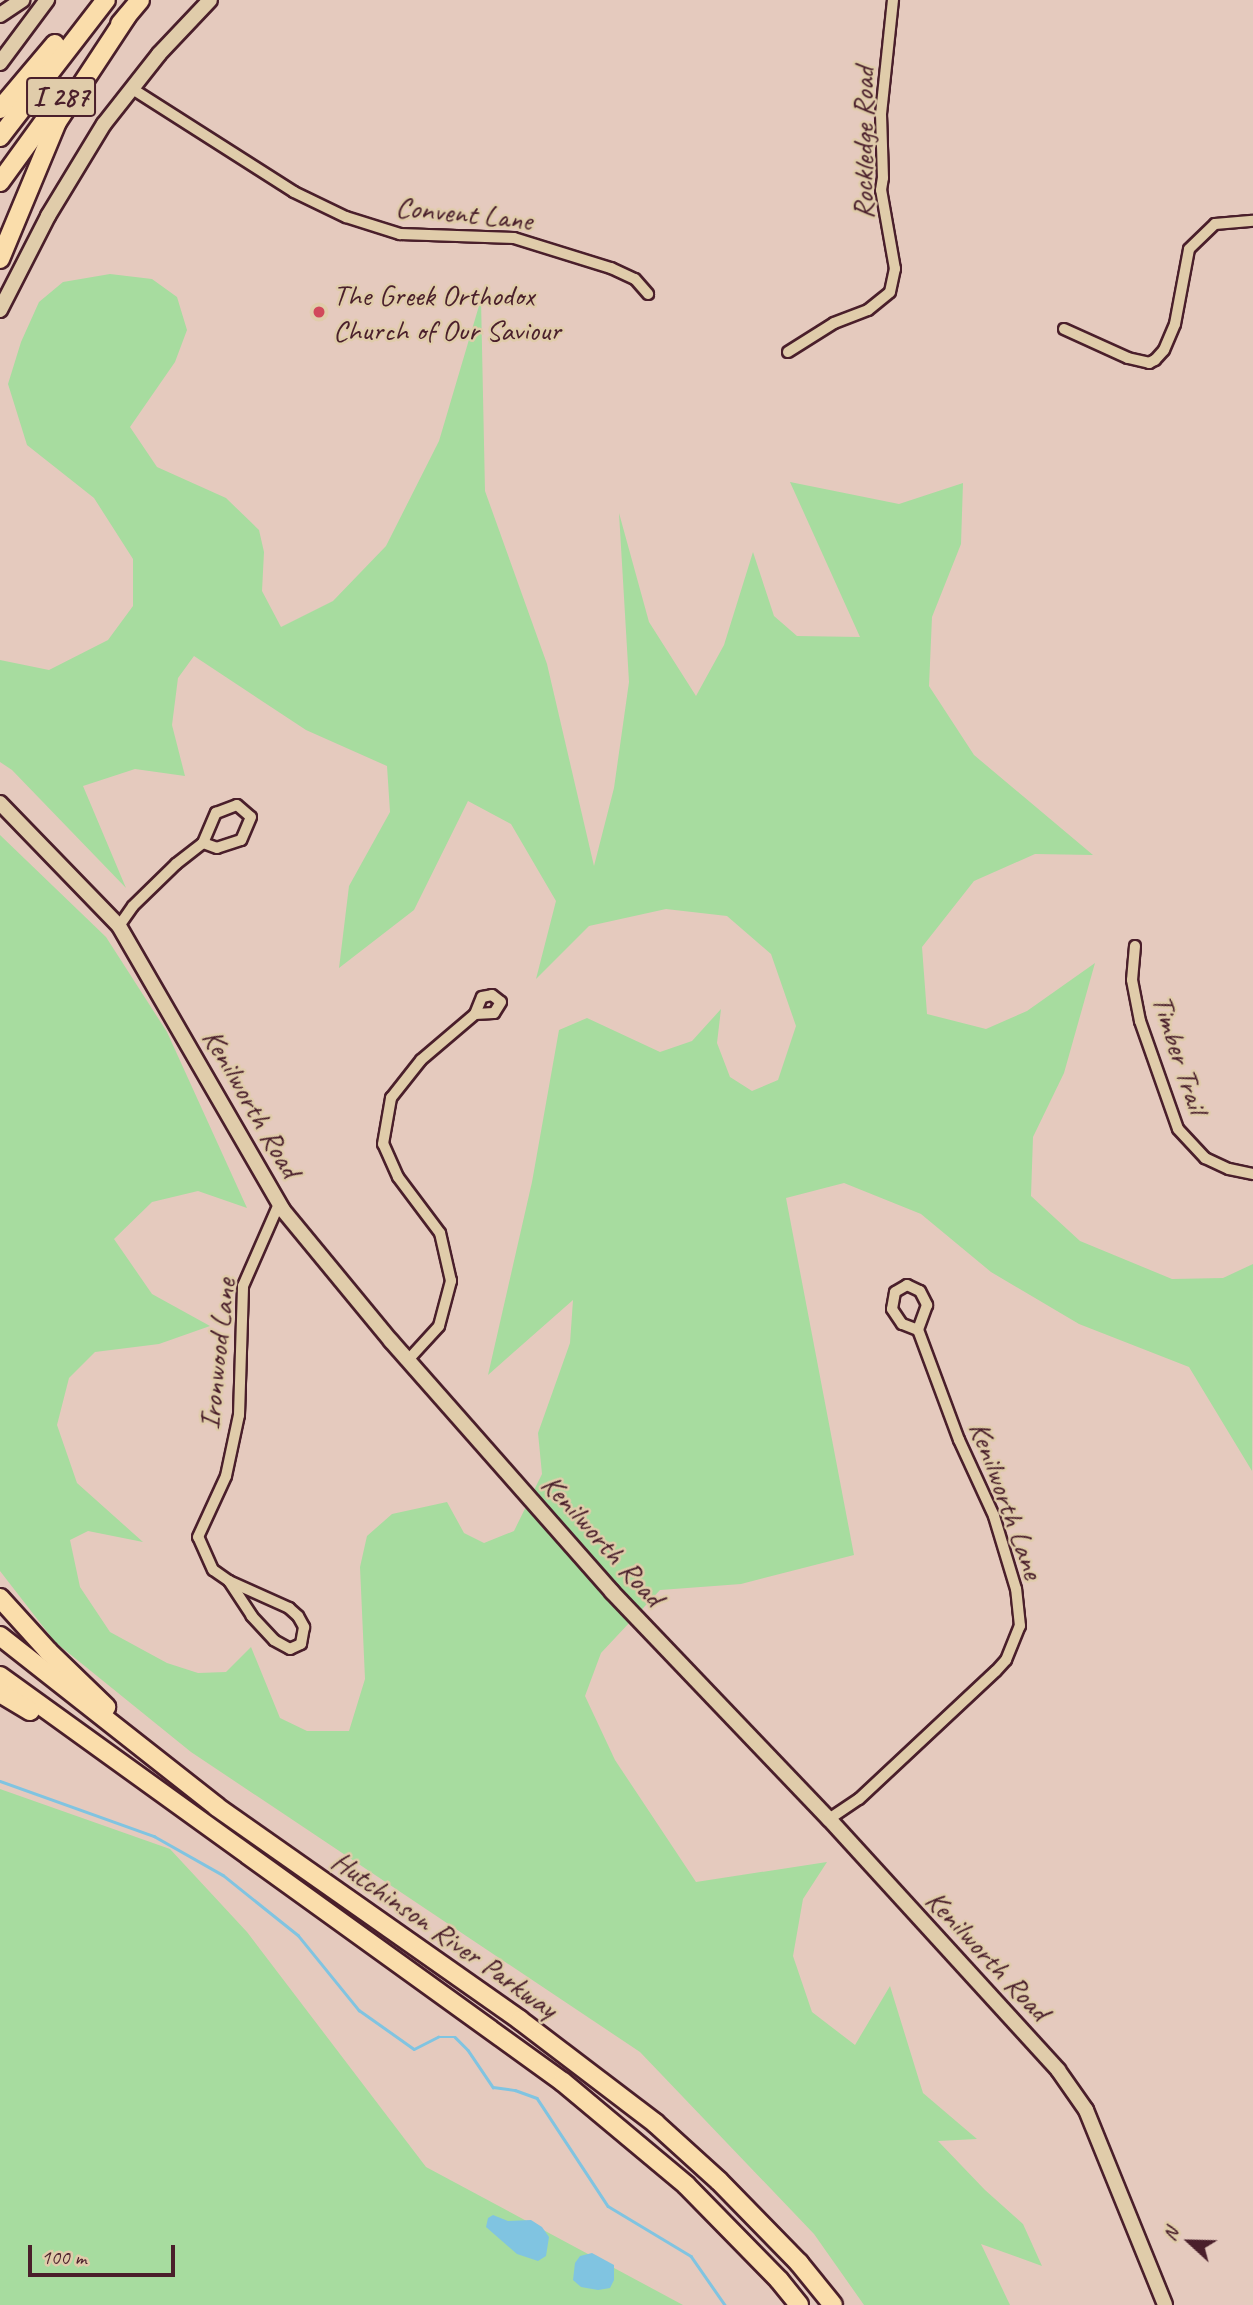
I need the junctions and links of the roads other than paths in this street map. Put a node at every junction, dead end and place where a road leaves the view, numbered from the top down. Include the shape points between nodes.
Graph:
1 (22, 0) edge
2 (47, 0) edge
3 (99, 0) edge
4 (106, 0) edge
5 (140, 0) edge
6 (210, 0) edge
7 (893, 0) edge
8 (0, 15) edge
9 (127, 16) junction
10 (0, 63) edge
11 (131, 88) junction
12 (0, 109) edge
13 (0, 137) edge
14 (0, 182) edge
15 (1253, 220) edge
16 (0, 259) edge
17 (648, 294) dead end
18 (0, 310) edge
19 (1064, 329) dead end
20 (788, 352) dead end
21 (0, 803) edge
22 (203, 843) junction
23 (119, 926) junction
24 (1135, 946) dead end
25 (475, 1014) dead end
26 (1253, 1174) edge
27 (279, 1204) junction
28 (918, 1330) junction
29 (408, 1360) junction
30 (229, 1581) junction
31 (0, 1598) edge
32 (0, 1636) edge
33 (0, 1676) edge
34 (0, 1693) edge
35 (154, 1758) junction
36 (139, 1779) junction
37 (829, 1819) junction
38 (799, 2305) edge
39 (833, 2305) edge
40 (1165, 2305) edge

1 - 8 street
2 - 10 street
3 - 12 highway
4 - 13 highway, I 287
5 - 9 highway, I 287
6 - 11 street
7 - 20 street, Rockledge Road via 881,114 881,190 895,269 890,292 868,310 834,323
9 - 14 highway, I 287
9 - 16 highway via 57,122
11 - 17 street, Convent Lane via 293,192 346,217 400,234 514,238 611,268 635,279
11 - 18 street via 66,184
15 - 19 street via 1215,224 1189,249 1175,324 1155,360 1128,358
21 - 23 street, Kenilworth Road
22 - 22 street via 216,813 237,805 251,817 241,840 217,848
22 - 23 street via 133,906
23 - 27 street, Kenilworth Road
24 - 26 street, Timber Trail via 1132,980 1140,1021 1178,1129 1205,1158 1229,1170
25 - 29 street via 421,1060 391,1098 383,1144 398,1177 440,1233 451,1281 439,1326
27 - 29 street, Kenilworth Road
27 - 30 street, Ironwood Lane via 243,1286 239,1415 226,1476 198,1537 213,1570
28 - 28 street, Kenilworth Lane via 927,1305 920,1291 907,1285 895,1292 892,1309 902,1324
28 - 37 street, Kenilworth Lane via 1007,1554 1020,1626 1006,1660 996,1671 859,1799
29 - 37 street, Kenilworth Road via 612,1592
30 - 30 street, Ironwood Lane via 274,1640 290,1649 301,1644 304,1627 289,1608
31 - 35 highway
32 - 35 highway, Hutchinson River Parkway
33 - 36 highway, Hutchinson River Parkway
34 - 36 highway
35 - 39 highway, Hutchinson River Parkway via 254,1834 520,2020 645,2116 719,2181
36 - 38 highway, Hutchinson River Parkway via 592,2105 685,2185
37 - 40 street, Kenilworth Road via 1058,2070 1086,2108

